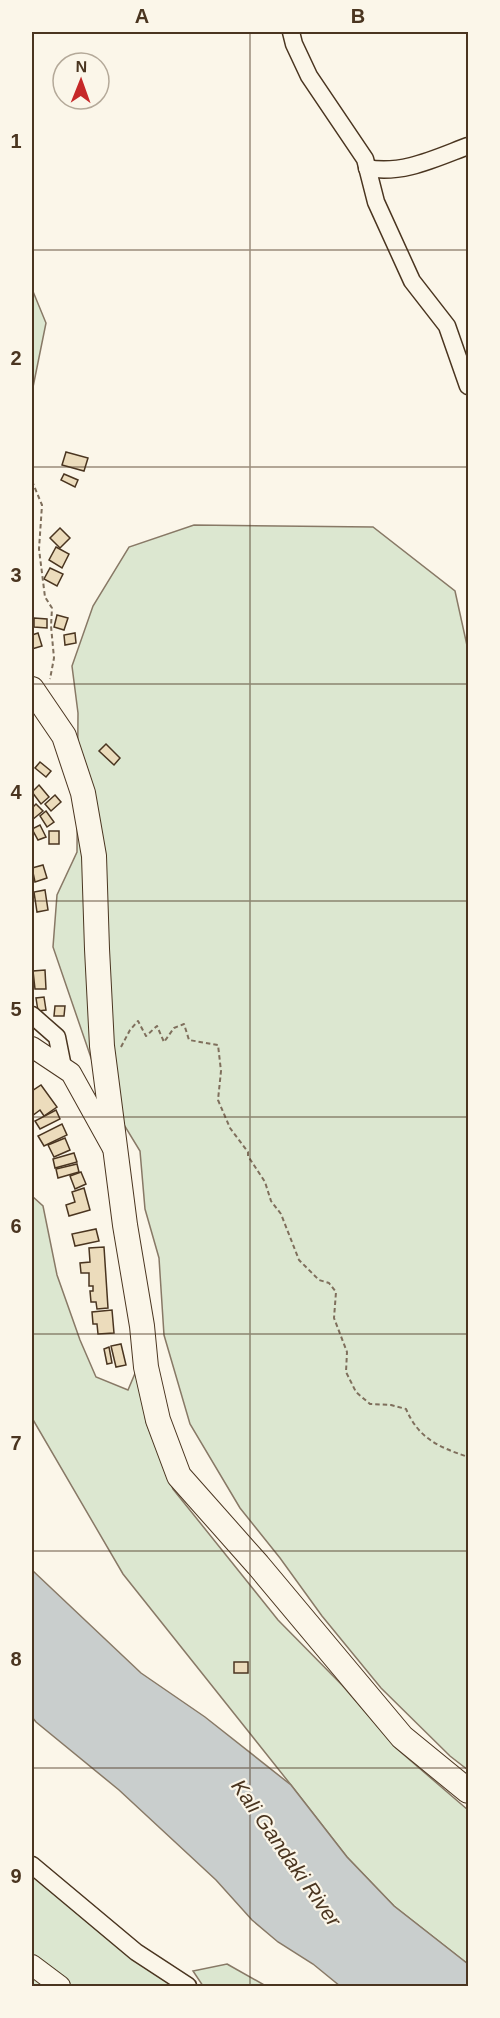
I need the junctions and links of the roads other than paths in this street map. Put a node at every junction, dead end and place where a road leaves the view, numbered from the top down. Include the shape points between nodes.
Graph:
1 (291, 32) edge
2 (468, 146) edge
3 (367, 168) junction
4 (468, 387) edge
5 (33, 692) edge
6 (32, 1015) edge
7 (32, 1047) edge
8 (63, 1067) junction
9 (116, 1153) junction
10 (468, 1791) edge
11 (32, 1865) edge
12 (32, 1965) edge
13 (60, 1986) edge
14 (188, 1986) edge

1 - 3 street via 309,76 365,159
2 - 3 street via 416,165 383,171
3 - 4 street via 376,202 412,281 447,326
5 - 9 highway via 64,736 83,793 94,856 102,1046
6 - 8 street via 57,1037
7 - 8 main road
8 - 9 main road via 72,1073
9 - 10 highway via 147,1367 159,1420 179,1476 402,1737
11 - 14 street via 136,1952
12 - 13 main road

